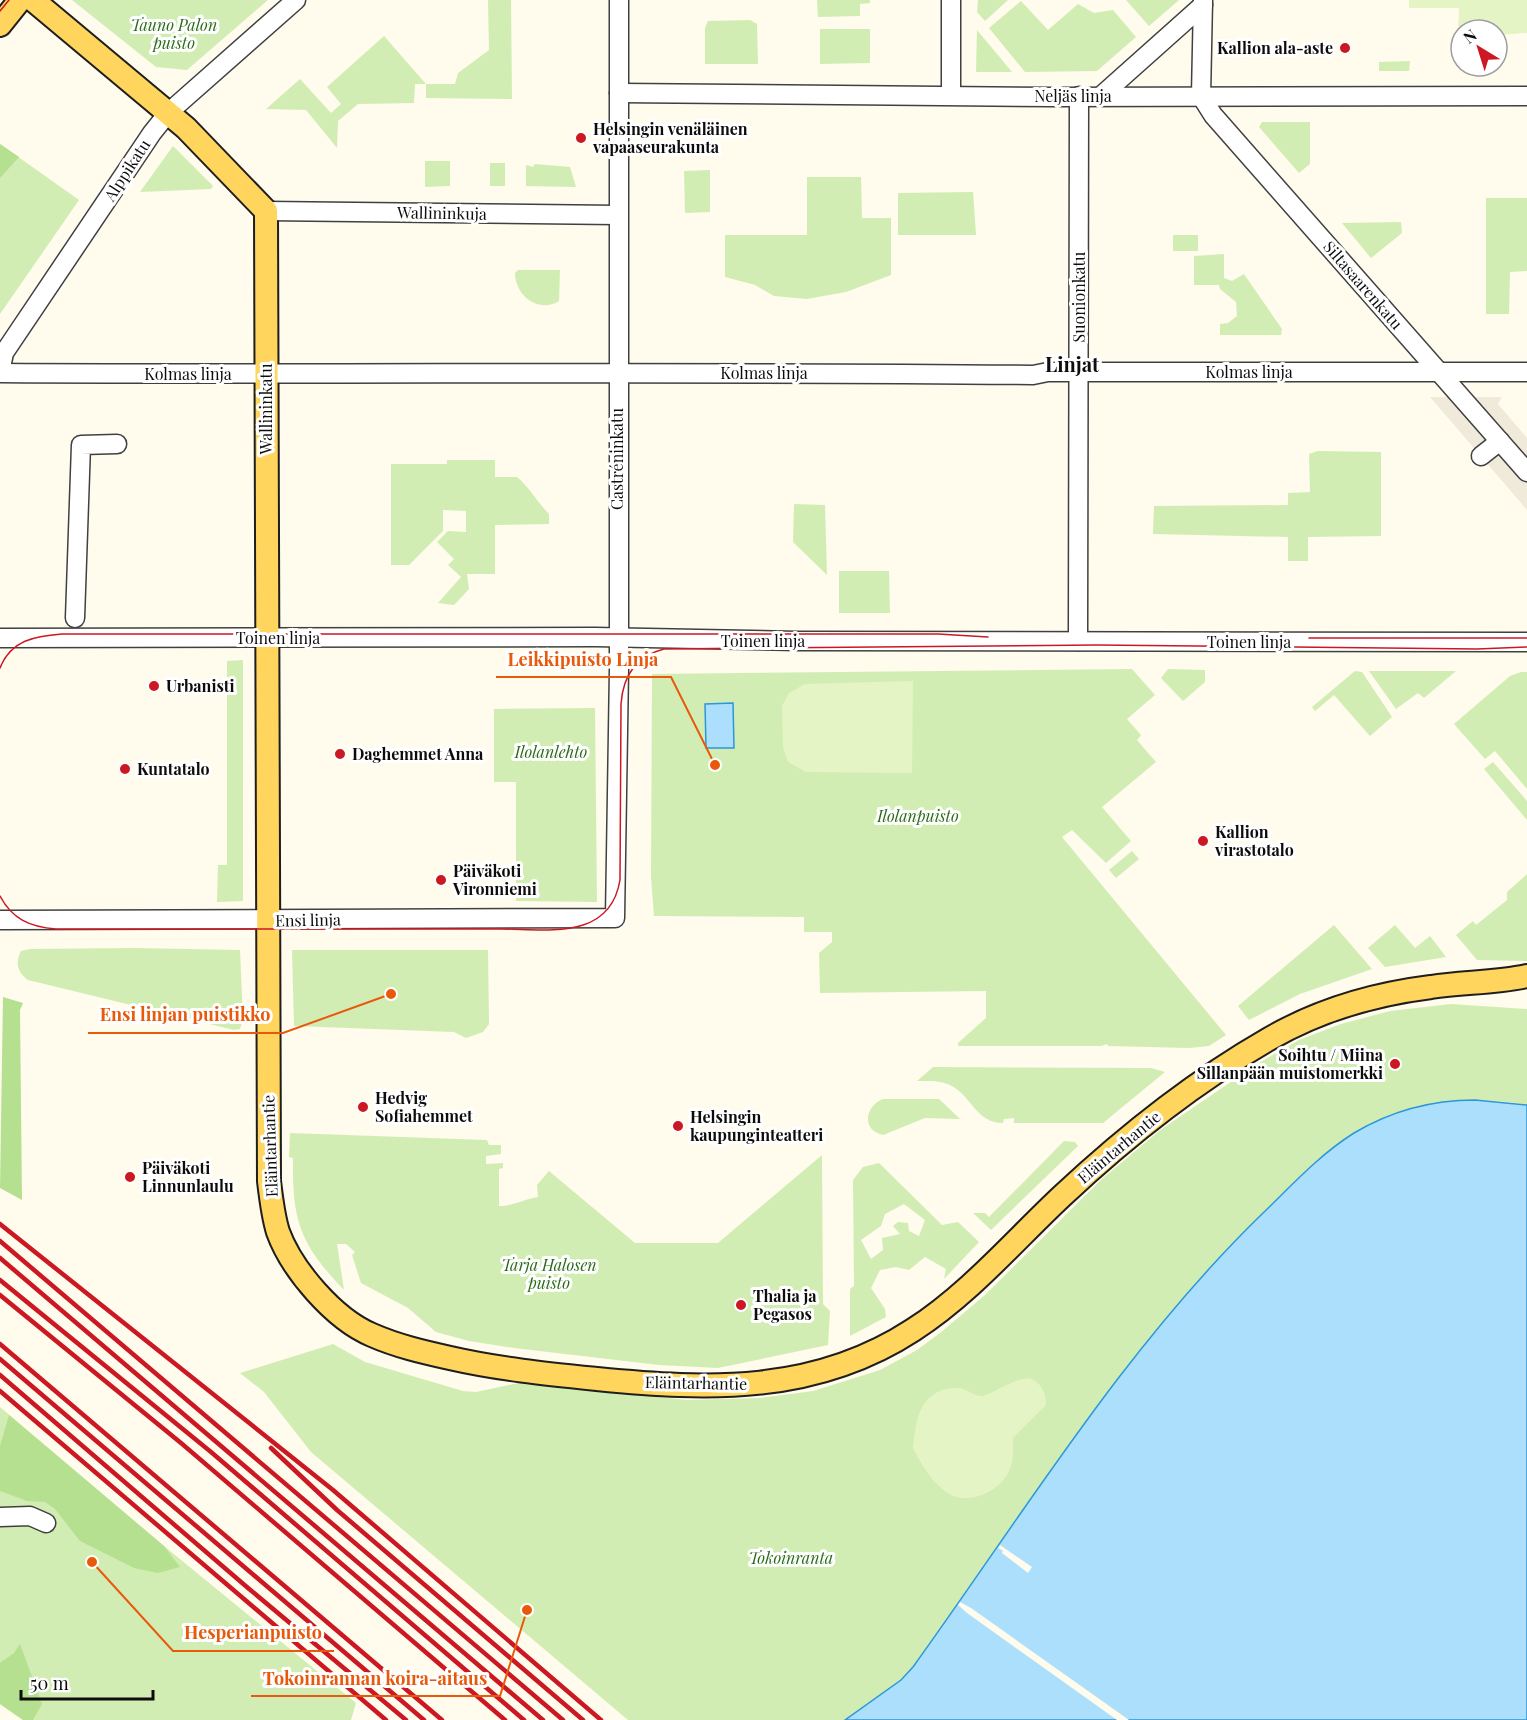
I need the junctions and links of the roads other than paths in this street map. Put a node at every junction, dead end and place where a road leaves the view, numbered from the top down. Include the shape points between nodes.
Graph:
1 (20, 0) edge
2 (33, 0) edge
3 (296, 0) edge
4 (619, 0) edge
5 (951, 0) edge
6 (1203, 3) edge
7 (0, 25) edge
8 (619, 93) junction
9 (951, 95) junction
10 (1079, 96) junction
11 (1101, 96) junction
12 (1202, 96) junction
13 (1527, 96) edge
14 (168, 113) junction
15 (266, 211) junction
16 (618, 215) junction
17 (1437, 370) junction
18 (617, 372) junction
19 (1527, 372) edge
20 (0, 373) edge
21 (1079, 373) junction
22 (266, 375) junction
23 (117, 444) dead end
24 (1503, 444) junction
25 (1485, 460) dead end
26 (1527, 472) edge
27 (75, 618) dead end
28 (0, 638) edge
29 (266, 638) junction
30 (617, 638) junction
31 (1078, 641) junction
32 (1527, 642) edge
33 (615, 918) joint
34 (0, 920) edge
35 (268, 920) junction
36 (1527, 976) edge
37 (1498, 983) junction
38 (1527, 994) edge
39 (0, 1517) edge
40 (46, 1522) dead end

1 - 7 main road
2 - 14 main road
3 - 14 street, Alppikatu
4 - 8 street, Castréninkatu
5 - 9 street
6 - 11 street
6 - 12 street
8 - 9 street, Neljäs linja
8 - 16 street, Castréninkatu
9 - 10 street, Neljäs linja
10 - 11 street, Neljäs linja
10 - 21 street, Suonionkatu
11 - 12 street, Neljäs linja
12 - 13 street, Neljäs linja
12 - 17 street, Siltasaarenkatu via 1213,115
14 - 15 main road
14 - 20 street, Alppikatu via 23,323 4,353
15 - 16 street, Wallininkuja
15 - 22 main road, Wallininkatu
16 - 18 street, Castréninkatu
17 - 19 street, Kolmas linja
17 - 21 street, Kolmas linja
17 - 24 street, Siltasaarenkatu
18 - 21 street, Kolmas linja
18 - 22 street, Kolmas linja
18 - 30 street, Castréninkatu
20 - 22 street, Kolmas linja
21 - 31 street, Suonionkatu
22 - 29 main road, Wallininkatu
23 - 27 street via 81,445
24 - 25 street
24 - 26 street, Siltasaarenkatu
28 - 29 street, Toinen linja
29 - 30 street, Toinen linja
29 - 35 main road, Wallininkatu
30 - 31 street, Toinen linja
30 - 33 street, Castréninkatu
31 - 32 street, Toinen linja
33 - 35 street, Ensi linja
34 - 35 street, Ensi linja
35 - 37 main road, Eläintarhantie via 269,1181 278,1232 306,1280 367,1333 398,1345 518,1371 668,1385 721,1387 795,1378 847,1364 914,1330 952,1301 1111,1151 1169,1105 1271,1038 1342,1006 1386,994 1432,986
36 - 37 main road, Eläintarhantie
37 - 38 main road, Eläintarhantie
39 - 40 street via 30,1516

